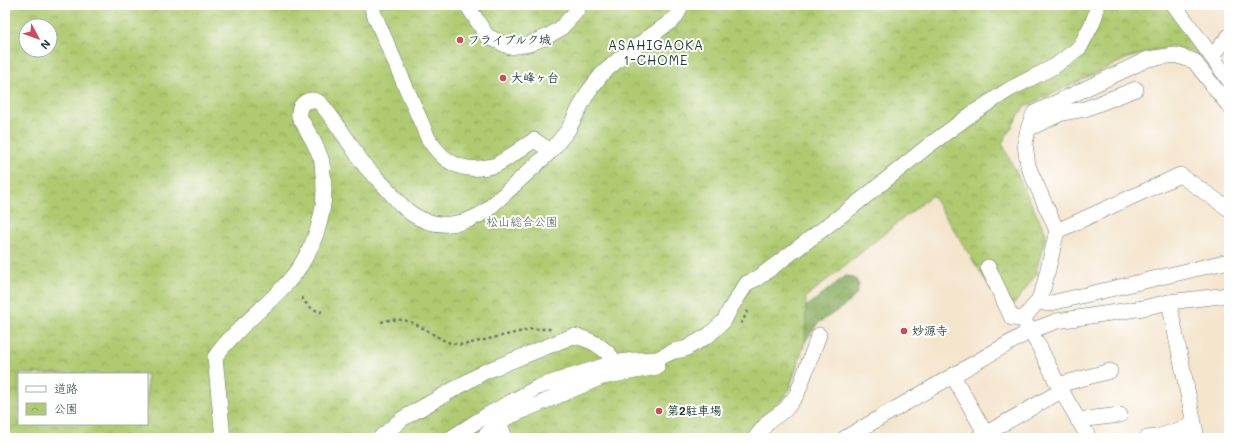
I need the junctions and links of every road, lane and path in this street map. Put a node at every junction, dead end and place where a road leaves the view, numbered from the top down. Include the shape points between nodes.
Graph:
1 (371, 5) edge
2 (467, 5) edge
3 (681, 5) edge
4 (1096, 5) edge
5 (1174, 5) edge
6 (579, 8) edge
7 (1229, 36) edge
8 (1212, 56) junction
9 (1229, 80) edge
10 (1136, 89) dead end
11 (1229, 106) edge
12 (1028, 129) junction
13 (551, 151) junction
14 (1229, 209) edge
15 (1057, 231) junction
16 (1229, 261) edge
17 (988, 268) dead end
18 (1229, 295) edge
19 (302, 298) dead end
20 (1038, 301) junction
21 (1169, 302) junction
22 (322, 312) dead end
23 (381, 322) dead end
24 (1027, 325) junction
25 (819, 335) dead end
26 (572, 336) junction
27 (614, 363) junction
28 (670, 364) dead end
29 (1110, 371) dead end
30 (953, 376) junction
31 (1060, 388) junction
32 (1120, 415) dead end
33 (1078, 420) junction
34 (499, 422) junction
35 (1195, 432) edge
36 (984, 436) edge
37 (223, 438) edge
38 (380, 438) edge
39 (451, 438) edge
40 (484, 438) edge
41 (505, 438) edge
42 (755, 438) edge
43 (845, 438) edge
44 (1089, 438) edge
45 (1147, 438) edge

1 - 13 street via 428,138 435,150 446,160 459,166 474,168 494,166 534,140
2 - 6 street via 487,36 510,47 529,44 546,37 560,29
3 - 13 street via 674,19 602,74 588,92 568,130
4 - 27 street via 1092,24 1080,47 1055,66 1010,89 973,113 758,278 747,283 724,321 708,335 686,348 657,359
5 - 8 street
7 - 8 street
8 - 9 street
10 - 12 street via 1085,110 1062,113
11 - 12 street via 1194,61 1175,55 1148,59 1034,113
12 - 15 street via 1025,144 1028,166
13 - 37 street via 479,216 450,224 430,222 404,208 366,167 320,103 310,100 302,104 299,116 321,157 324,179 319,224 312,245 287,283 224,344 215,357
14 - 15 street via 1180,175
15 - 20 street
16 - 20 street via 1048,304
17 - 24 street via 1012,318
18 - 21 street
19 - 22 path via 308,306
20 - 24 street
21 - 24 street
21 - 35 street
23 - 26 path via 395,319 416,323 447,342 457,345 541,328 557,330
24 - 30 street
24 - 31 street
25 - 42 street via 797,394 786,409 769,421
26 - 27 street via 597,344 610,355
26 - 38 street via 484,372 402,419
27 - 39 street via 538,387
28 - 34 street via 602,376
29 - 31 street
30 - 36 street
30 - 43 street
31 - 33 street
31 - 36 street
32 - 33 street
33 - 44 street
34 - 40 street
34 - 41 street
35 - 45 street

